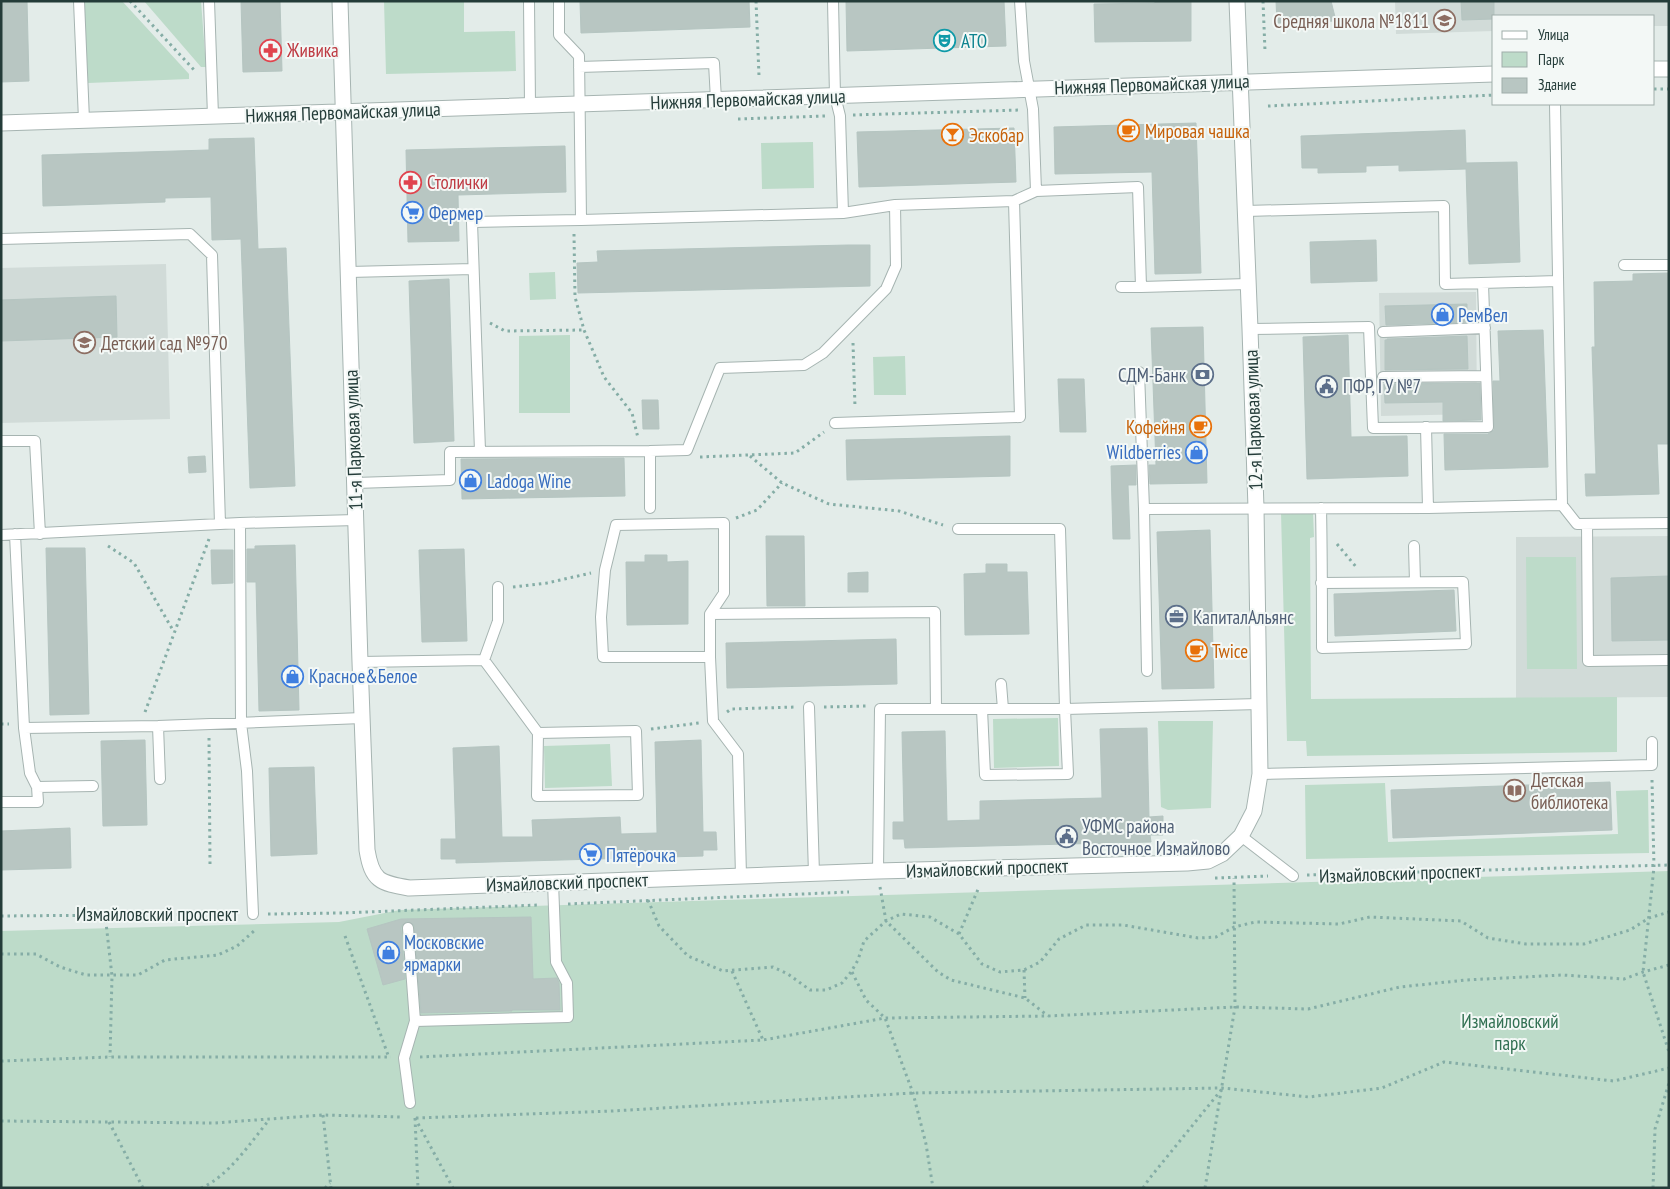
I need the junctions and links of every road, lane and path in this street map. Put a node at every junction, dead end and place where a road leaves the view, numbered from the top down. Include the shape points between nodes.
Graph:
1 (79, 1) edge
2 (130, 1) edge
3 (209, 1) edge
4 (340, 1) edge
5 (529, 1) edge
6 (558, 1) edge
7 (756, 1) edge
8 (834, 1) edge
9 (1020, 1) edge
10 (1237, 1) edge
11 (1263, 1) edge
12 (1264, 51) dead end
13 (579, 67) junction
14 (1669, 69) edge
15 (1655, 70) edge
16 (1492, 74) edge
17 (758, 76) dead end
18 (1239, 82) junction
19 (1029, 88) junction
20 (1655, 89) edge
21 (1669, 89) edge
22 (212, 90) junction
23 (1492, 95) edge
24 (836, 96) junction
25 (716, 100) junction
26 (579, 104) junction
27 (1555, 105) edge
28 (530, 106) junction
29 (1268, 106) dead end
30 (344, 112) junction
31 (213, 116) junction
32 (84, 120) junction
33 (1, 123) edge
34 (1036, 190) junction
35 (1014, 202) junction
36 (896, 205) junction
37 (1246, 211) junction
38 (843, 213) junction
39 (577, 220) junction
40 (1, 239) edge
41 (1624, 265) dead end
42 (1669, 265) edge
43 (472, 269) junction
44 (348, 272) junction
45 (1558, 281) junction
46 (1248, 284) junction
47 (1483, 284) junction
48 (1140, 287) junction
49 (1121, 288) dead end
50 (474, 315) junction
51 (853, 323) junction
52 (1485, 328) junction
53 (1250, 329) junction
54 (584, 330) junction
55 (1383, 332) dead end
56 (1139, 372) dead end
57 (1383, 376) dead end
58 (1486, 376) junction
59 (835, 423) joint
60 (855, 423) junction
61 (1426, 427) junction
62 (1, 442) edge
63 (645, 450) junction
64 (480, 451) junction
65 (750, 456) junction
66 (695, 457) dead end
67 (355, 483) junction
68 (782, 483) junction
69 (1562, 505) junction
70 (650, 508) dead end
71 (1256, 508) junction
72 (1321, 508) junction
73 (1428, 508) junction
74 (1144, 509) junction
75 (356, 520) junction
76 (240, 523) junction
77 (724, 523) junction
78 (1669, 523) edge
79 (1587, 524) junction
80 (217, 525) junction
81 (1322, 527) junction
82 (958, 530) joint
83 (85, 531) junction
84 (15, 534) junction
85 (40, 534) junction
86 (1, 535) edge
87 (1414, 546) dead end
88 (605, 570) junction
89 (1415, 582) junction
90 (1322, 583) junction
91 (1371, 583) junction
92 (498, 587) joint
93 (710, 614) junction
94 (174, 632) junction
95 (710, 658) junction
96 (484, 660) junction
97 (1669, 660) edge
98 (360, 662) junction
99 (1147, 671) dead end
100 (1001, 684) dead end
101 (1259, 704) junction
102 (868, 706) dead end
103 (808, 707) junction
104 (936, 709) junction
105 (982, 709) junction
106 (1003, 709) junction
107 (1065, 709) junction
108 (362, 718) junction
109 (713, 721) junction
110 (241, 723) junction
111 (209, 725) junction
112 (140, 726) junction
113 (158, 726) junction
114 (24, 728) junction
115 (636, 731) junction
116 (538, 733) junction
117 (1652, 742) dead end
118 (1652, 765) junction
119 (1260, 774) junction
120 (160, 779) dead end
121 (93, 786) dead end
122 (37, 787) junction
123 (1, 802) edge
124 (1242, 836) junction
125 (210, 864) dead end
126 (1669, 865) edge
127 (1654, 866) junction
128 (878, 871) junction
129 (814, 874) junction
130 (741, 876) junction
131 (1293, 876) junction
132 (376, 877) joint
133 (1215, 878) dead end
134 (1234, 878) junction
135 (638, 879) junction
136 (553, 882) junction
137 (969, 887) dead end
138 (880, 890) junction
139 (890, 890) dead end
140 (851, 892) dead end
141 (648, 902) junction
142 (555, 905) junction
143 (1669, 912) edge
144 (105, 914) junction
145 (253, 914) junction
146 (1, 916) edge
147 (1649, 918) junction
148 (886, 921) junction
149 (1234, 927) junction
150 (408, 928) dead end
151 (959, 934) junction
152 (345, 936) dead end
153 (1, 954) edge
154 (1669, 965) edge
155 (1024, 970) junction
156 (732, 971) junction
157 (852, 972) junction
158 (1643, 972) junction
159 (112, 976) junction
160 (1025, 998) junction
161 (1235, 1007) junction
162 (1048, 1016) junction
163 (885, 1018) junction
164 (416, 1021) junction
165 (763, 1040) junction
166 (1669, 1052) edge
167 (110, 1056) junction
168 (389, 1057) junction
169 (404, 1058) junction
170 (1, 1061) edge
171 (391, 1064) dead end
172 (1669, 1068) edge
173 (1669, 1083) edge
174 (1222, 1088) junction
175 (913, 1093) junction
176 (410, 1103) dead end
177 (323, 1115) junction
178 (415, 1118) junction
179 (269, 1119) junction
180 (1, 1121) edge
181 (109, 1122) junction
182 (331, 1182) junction
183 (143, 1188) edge
184 (201, 1188) edge
185 (325, 1188) edge
186 (331, 1188) edge
187 (418, 1188) edge
188 (453, 1188) edge
189 (933, 1188) edge
190 (1143, 1188) edge
191 (1205, 1188) edge
192 (1652, 1188) edge

1 - 32 lane
2 - 22 path
3 - 22 lane
4 - 30 street, 11-я Парковая улица
5 - 28 lane
6 - 13 lane via 559,35 578,56
7 - 17 path
8 - 24 lane
9 - 19 lane
10 - 18 street, 12-я Парковая улица
11 - 12 path
13 - 25 lane via 714,63
13 - 26 lane
14 - 15 street
16 - 18 street, Нижняя Первомайская улица
18 - 19 street, Нижняя Первомайская улица
18 - 37 street, 12-я Парковая улица
19 - 24 street, Нижняя Первомайская улица
19 - 34 lane via 1033,109
20 - 21 path
22 - 31 lane
23 - 29 path
24 - 25 street, Нижняя Первомайская улица
24 - 38 lane via 840,116
25 - 26 street, Нижняя Первомайская улица
26 - 28 street, Нижняя Первомайская улица
26 - 39 lane
27 - 45 lane
28 - 30 street, Нижняя Первомайская улица
30 - 31 street, Нижняя Первомайская улица
30 - 44 street, 11-я Парковая улица
31 - 32 street, Нижняя Первомайская улица
32 - 33 street, Нижняя Первомайская улица
34 - 35 lane
34 - 48 lane via 1138,188
35 - 36 lane
35 - 60 lane via 1020,417
36 - 38 lane
36 - 51 lane via 896,266 886,289
37 - 46 street, 12-я Парковая улица
37 - 47 lane via 1444,206 1445,284
38 - 39 lane
39 - 43 lane via 472,222
39 - 54 path via 575,297
40 - 80 lane via 190,234 212,255
41 - 42 lane
43 - 44 lane
43 - 50 lane
44 - 67 street, 11-я Парковая улица
45 - 47 lane
45 - 69 lane
46 - 48 lane
46 - 53 street, 12-я Парковая улица
47 - 52 lane
48 - 49 lane
50 - 54 path via 505,331
50 - 64 lane
51 - 60 path
51 - 63 lane via 823,353 804,365 720,368 687,450
52 - 55 lane
52 - 58 lane
53 - 61 lane via 1369,327 1373,428
53 - 71 street, 12-я Парковая улица
54 - 63 path via 604,377 632,413
56 - 74 lane
57 - 58 lane
58 - 61 lane via 1488,427
59 - 60 lane
59 - 65 path via 795,453
61 - 73 lane
62 - 85 lane via 35,441
63 - 64 lane
63 - 70 lane
64 - 67 lane via 450,452 450,480
65 - 66 path
65 - 68 path
67 - 75 street, 11-я Парковая улица
68 - 77 path via 757,510
68 - 82 path via 829,504 899,511
69 - 73 lane
69 - 79 lane via 1577,524
71 - 72 lane
71 - 74 lane
71 - 101 street, 12-я Парковая улица
72 - 73 lane
72 - 81 lane
74 - 99 lane
75 - 76 lane
75 - 98 street, 11-я Парковая улица
76 - 80 lane
76 - 110 lane
77 - 88 lane via 616,525
77 - 93 lane via 724,593
78 - 79 lane
79 - 97 lane via 1588,661
80 - 83 lane
80 - 94 path
81 - 90 lane
81 - 91 path
82 - 107 lane via 1060,530
83 - 85 lane
83 - 94 path via 134,563
84 - 85 lane
84 - 86 lane
84 - 114 lane
87 - 89 lane
88 - 92 path via 547,583
88 - 95 lane via 601,616 603,658
89 - 90 lane via 1463,582 1466,644 1322,648
89 - 91 lane
90 - 91 lane
92 - 96 lane via 498,621
93 - 95 lane
93 - 104 lane via 935,612
94 - 112 path
95 - 109 lane
96 - 98 lane
96 - 116 lane
98 - 108 street, 11-я Парковая улица
100 - 106 lane
101 - 107 lane
101 - 119 street, 12-я Парковая улица
102 - 103 path
103 - 109 path via 731,709
103 - 129 lane
104 - 105 lane
104 - 128 lane via 880,709
105 - 106 lane
105 - 107 lane via 985,775 1068,774
106 - 107 lane
108 - 110 lane
108 - 132 street, 11-я Парковая улица via 367,850
109 - 115 path
109 - 130 lane via 738,754
110 - 111 lane
110 - 145 lane via 247,772
111 - 113 lane
111 - 125 path
112 - 113 lane
112 - 114 lane
113 - 120 lane
114 - 122 lane via 30,773
115 - 116 lane
115 - 116 lane via 638,795 537,796
117 - 118 lane
118 - 119 lane
118 - 127 path
119 - 124 street, 12-я Парковая улица via 1254,811
121 - 122 lane
122 - 123 lane via 38,802
124 - 128 street, Измайловский проспект via 1222,854 1208,861
124 - 131 lane, Измайловский проспект
126 - 127 path, Измайловский проспект
127 - 131 path, Измайловский проспект
127 - 147 path
128 - 129 street, Измайловский проспект
128 - 138 path
129 - 130 street, Измайловский проспект
130 - 135 street, Измайловский проспект
131 - 134 path
132 - 136 street, Измайловский проспект via 389,885 410,888
133 - 134 path
134 - 149 path
135 - 136 street, Измайловский проспект
135 - 141 path
136 - 142 lane
137 - 151 path via 979,887
138 - 139 path
138 - 148 path
140 - 141 path, Измайловский проспект
141 - 142 path, Измайловский проспект
141 - 156 path via 659,926 688,956 723,971
142 - 145 path, Измайловский проспект via 342,914
142 - 164 lane via 556,962 567,984 568,1017
143 - 147 path
144 - 145 path, Измайловский проспект
144 - 146 path, Измайловский проспект
144 - 159 path
145 - 159 path via 254,930 237,946 218,955 165,960 138,975
147 - 149 path via 1630,930 1584,944 1526,944 1488,938 1461,921 1370,917 1339,924 1255,922
147 - 158 path
148 - 151 path via 901,914 930,917
148 - 157 path via 864,941
148 - 160 path via 938,972 952,980
149 - 155 path via 1216,937 1198,938 1123,925 1086,925 1059,939 1040,962
149 - 161 path
150 - 164 lane
151 - 155 path via 982,964 1000,972
152 - 168 path
153 - 159 path via 36,954 60,967 86,975
154 - 158 path
155 - 160 path
156 - 157 path via 773,967 810,990 826,990 842,983
156 - 165 path
157 - 163 path via 866,1000
158 - 161 path via 1624,979 1562,975 1400,986 1308,1009
158 - 166 path
159 - 167 path
160 - 162 path
161 - 162 path
161 - 174 path
162 - 163 path
163 - 165 path
163 - 175 path
164 - 169 lane
165 - 169 path
167 - 168 path
167 - 170 path
168 - 169 path
168 - 171 path
169 - 176 lane
172 - 174 path via 1614,1081 1444,1062 1382,1088 1309,1098
173 - 192 path via 1655,1128
174 - 175 path
174 - 190 path
174 - 191 path
175 - 178 path via 613,1112
175 - 189 path
177 - 178 path
177 - 179 path
177 - 182 path
178 - 187 path
178 - 188 path
179 - 181 path via 215,1123
179 - 184 path via 239,1157 211,1184
180 - 181 path
181 - 183 path
182 - 185 path
182 - 186 path

